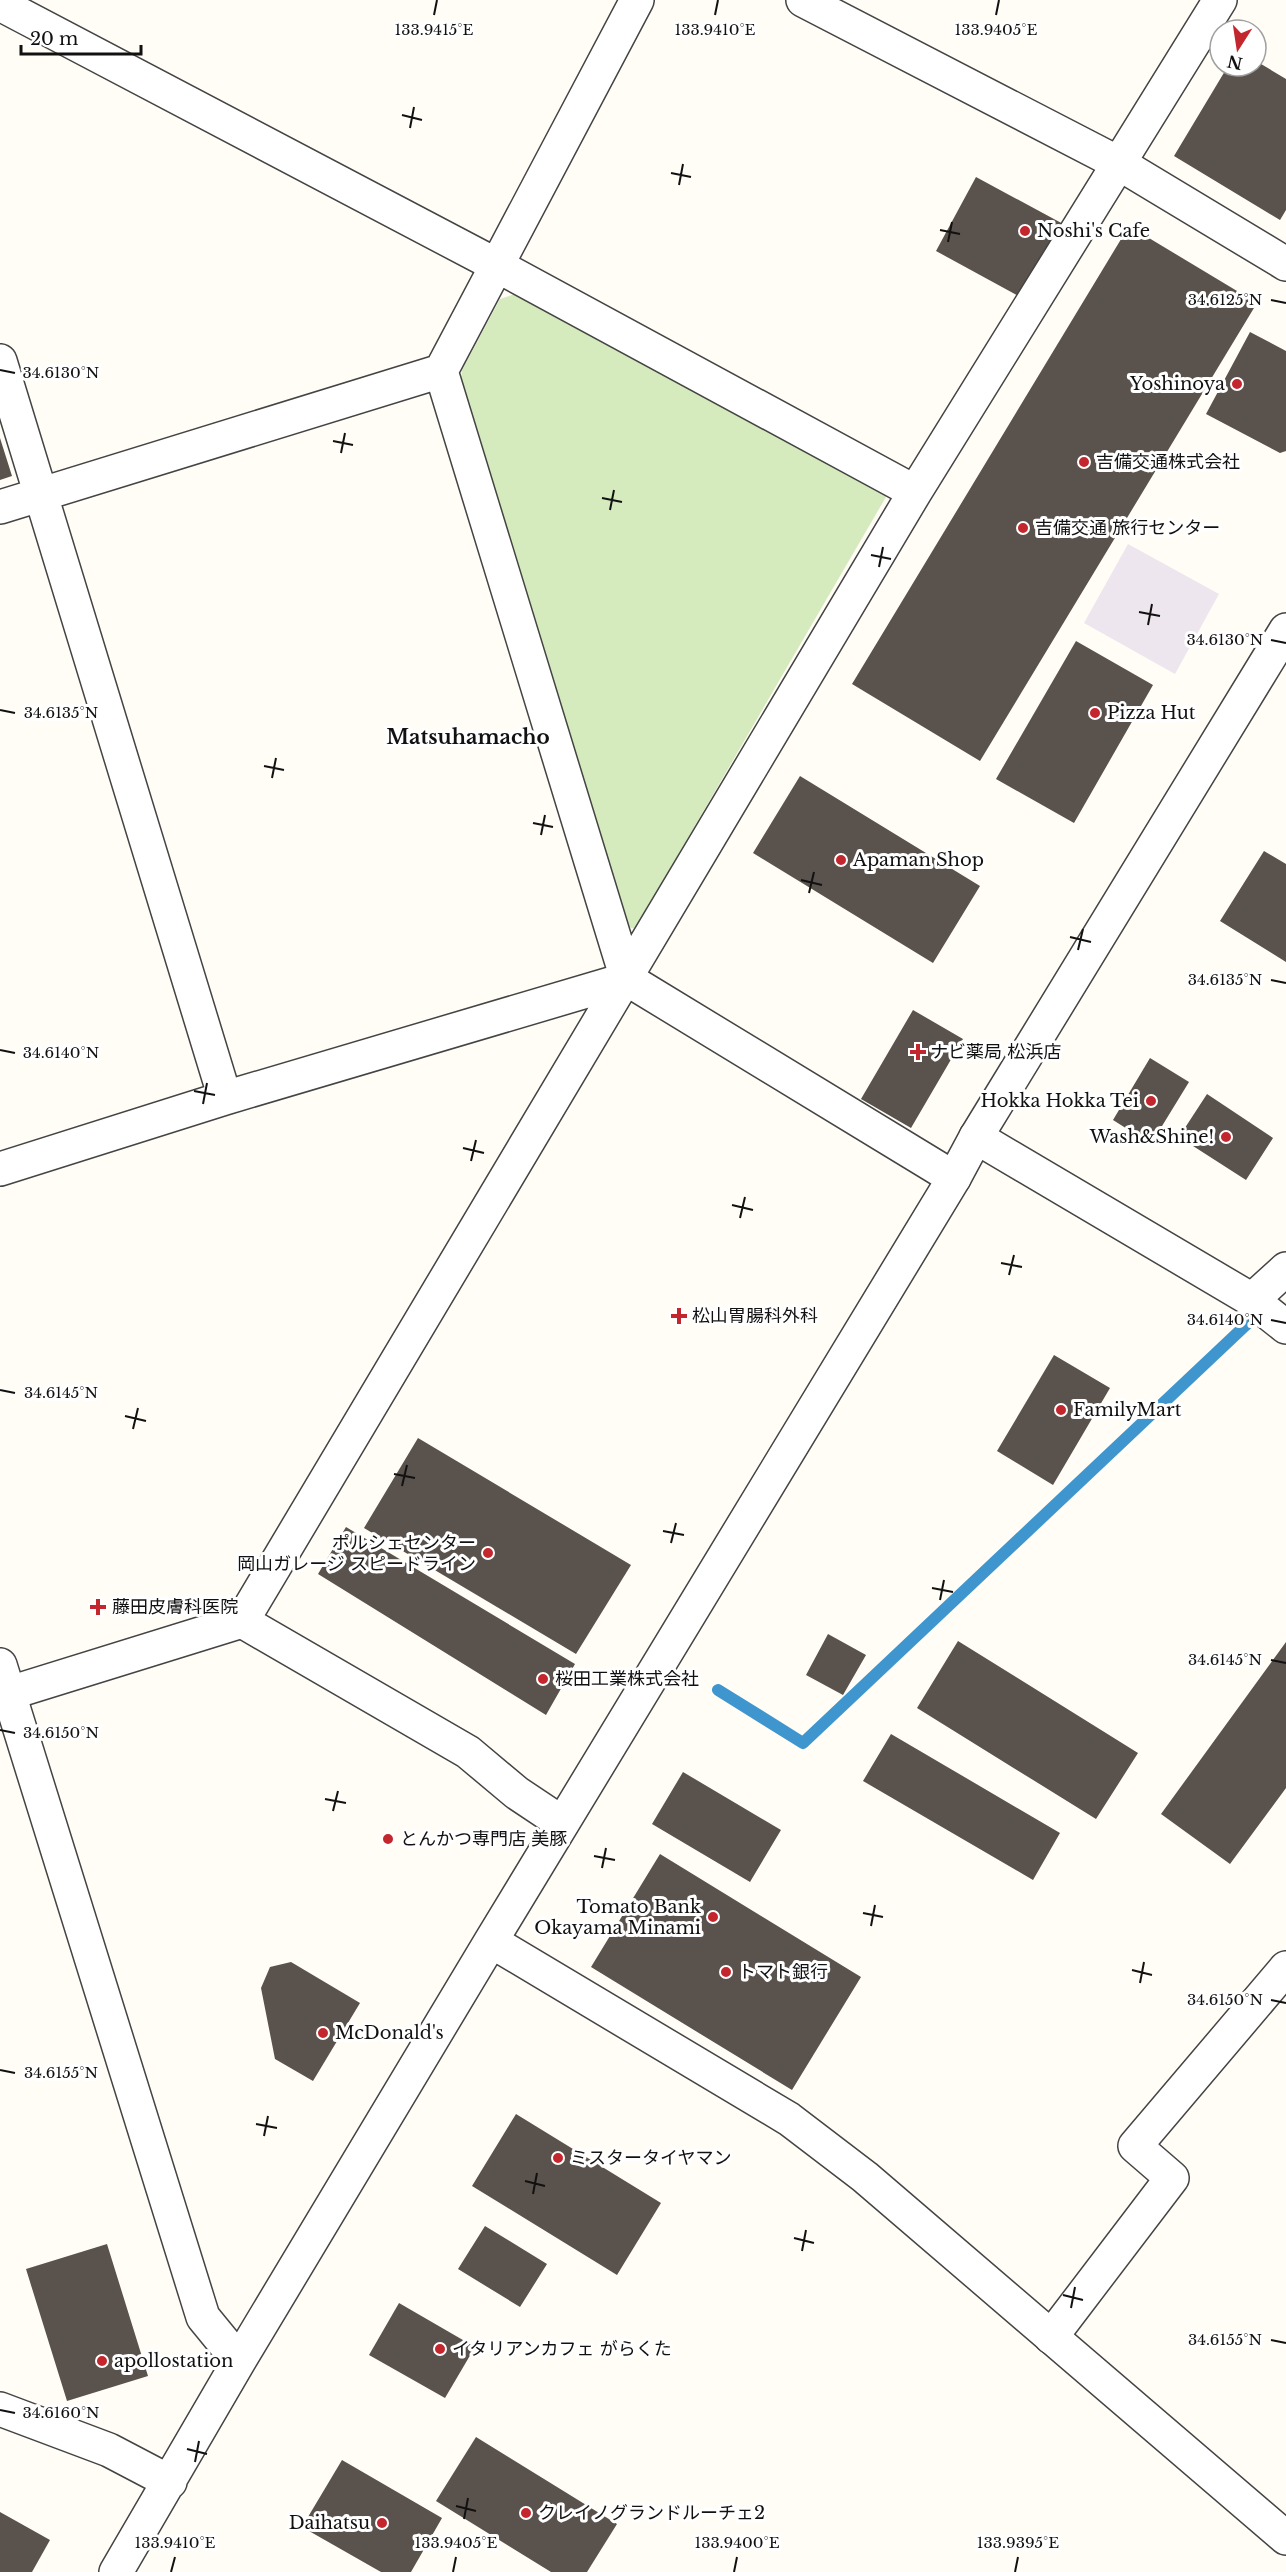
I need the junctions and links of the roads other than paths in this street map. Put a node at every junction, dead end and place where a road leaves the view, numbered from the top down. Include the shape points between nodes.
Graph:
1 (637, 0) edge
2 (803, 0) edge
3 (1220, 0) edge
4 (0, 4) edge
5 (1120, 164) junction
6 (1286, 264) edge
7 (498, 266) junction
8 (0, 361) edge
9 (441, 371) junction
10 (915, 492) junction
11 (41, 494) junction
12 (0, 507) edge
13 (1286, 630) edge
14 (627, 979) junction
15 (225, 1098) junction
16 (976, 1137) junction
17 (0, 1169) edge
18 (954, 1178) junction
19 (1286, 1269) edge
20 (1252, 1300) junction
21 (1286, 1328) edge
22 (242, 1621) junction
23 (3, 1685) edge
24 (562, 1823) junction
25 (491, 1941) junction
26 (1286, 1968) edge
27 (1051, 2337) junction
28 (239, 2361) junction
29 (0, 2409) edge
30 (170, 2482) junction
31 (1286, 2538) edge
32 (116, 2572) edge

1 - 7 street
2 - 5 street
3 - 5 street
4 - 7 street
5 - 6 street
5 - 10 street
7 - 9 street
7 - 10 street
8 - 11 street
9 - 11 street
9 - 14 street
10 - 14 street
11 - 12 street
11 - 15 street
13 - 16 street
14 - 15 street
14 - 18 street
14 - 22 street
15 - 17 street
16 - 18 street
16 - 20 street
18 - 24 street
19 - 20 street
20 - 21 street
22 - 23 street
22 - 24 street via 468,1752 517,1793
23 - 28 street via 203,2317
24 - 25 street
25 - 27 street via 789,2119 865,2177
25 - 28 street
26 - 27 street via 1136,2146 1172,2178
27 - 31 street
28 - 30 street
29 - 30 street via 109,2450
30 - 32 street

